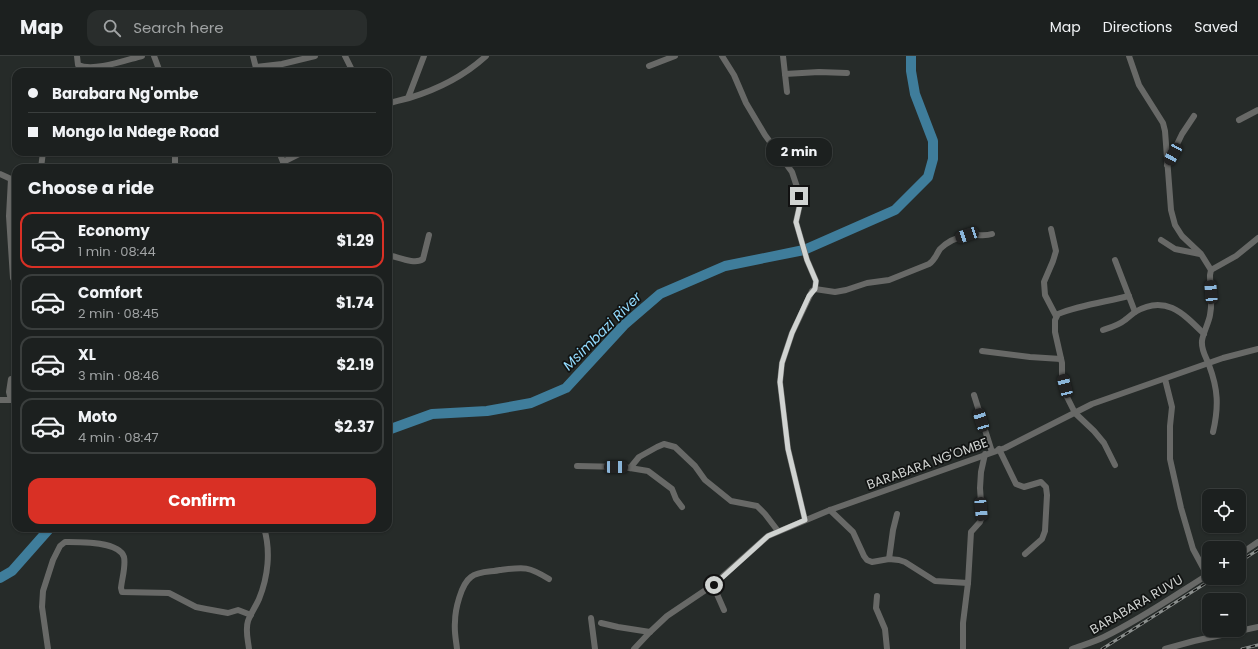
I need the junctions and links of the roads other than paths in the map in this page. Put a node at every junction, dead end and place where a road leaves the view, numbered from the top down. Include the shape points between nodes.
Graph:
1 (77, 56) edge
2 (142, 56) edge
3 (154, 56) edge
4 (253, 56) edge
5 (315, 56) edge
6 (345, 56) edge
7 (424, 56) edge
8 (486, 56) edge
9 (674, 56) edge
10 (722, 56) edge
11 (783, 56) edge
12 (1129, 56) edge
13 (649, 66) dead end
14 (158, 68) edge
15 (256, 68) edge
16 (265, 68) edge
17 (351, 68) edge
18 (847, 73) dead end
19 (785, 74) junction
20 (787, 92) dead end
21 (408, 98) junction
22 (392, 103) edge
23 (1258, 110) edge
24 (1194, 116) dead end
25 (1239, 120) dead end
26 (281, 156) edge
27 (295, 156) edge
28 (283, 162) joint
29 (1167, 164) junction
30 (0, 174) edge
31 (12, 178) edge
32 (12, 194) edge
33 (1051, 229) dead end
34 (992, 234) dead end
35 (429, 235) dead end
36 (1258, 238) edge
37 (1161, 240) dead end
38 (1201, 254) junction
39 (392, 257) edge
40 (1115, 260) dead end
41 (12, 262) edge
42 (1212, 270) junction
43 (815, 289) junction
44 (1129, 296) junction
45 (1135, 312) junction
46 (1056, 316) junction
47 (1103, 330) dead end
48 (1204, 334) junction
49 (1258, 349) edge
50 (982, 351) dead end
51 (1061, 359) junction
52 (1209, 364) junction
53 (10, 379) dead end
54 (1165, 379) junction
55 (974, 395) dead end
56 (12, 398) edge
57 (0, 400) edge
58 (12, 400) edge
59 (1075, 413) junction
60 (1213, 432) dead end
61 (999, 449) junction
62 (992, 452) junction
63 (985, 454) junction
64 (1115, 465) dead end
65 (577, 466) dead end
66 (630, 468) junction
67 (682, 507) dead end
68 (830, 510) junction
69 (898, 514) dead end
70 (805, 520) junction
71 (778, 531) junction
72 (265, 532) edge
73 (1258, 542) edge
74 (1246, 550) edge
75 (1025, 554) dead end
76 (889, 559) junction
77 (1202, 564) edge
78 (1202, 578) edge
79 (549, 579) dead end
80 (968, 583) junction
81 (714, 585) junction
82 (877, 596) dead end
83 (724, 610) dead end
84 (251, 615) junction
85 (592, 618) dead end
86 (601, 623) dead end
87 (1258, 627) edge
88 (650, 632) junction
89 (48, 649) edge
90 (249, 649) edge
91 (457, 649) edge
92 (596, 649) edge
93 (634, 649) edge
94 (887, 649) edge
95 (962, 649) edge
96 (1072, 649) edge
97 (1165, 649) edge

1 - 2 street via 78,65 85,67 113,64
3 - 14 street
4 - 15 street
5 - 16 street
6 - 17 street
7 - 21 street
8 - 21 street via 446,84
9 - 13 street
10 - 43 street via 765,135 792,172 800,204 796,222 816,281
11 - 19 street
12 - 29 street via 1139,85 1163,122
18 - 19 street
19 - 20 street
21 - 22 street
23 - 25 street
24 - 29 street
26 - 28 street
27 - 28 street
29 - 38 street via 1171,210 1175,225 1182,236
30 - 31 street
32 - 41 street via 9,216
33 - 46 street via 1056,251 1044,282 1045,295
34 - 43 street via 967,235 949,242 929,264 889,280 835,292
35 - 39 street via 423,259
36 - 42 street via 1236,256
37 - 38 street via 1175,249
38 - 42 street
40 - 44 street
42 - 48 street via 1212,305
43 - 70 street via 809,296 792,333 782,363 780,382 788,449
44 - 45 street
44 - 46 street via 1081,307
45 - 47 street via 1115,326
45 - 48 street via 1154,305 1166,305 1179,311
46 - 51 street via 1055,332
48 - 52 street via 1204,355
49 - 52 street, BARABARA NG'OMBE
50 - 51 street via 1030,358
51 - 59 street via 1062,376
52 - 54 street, BARABARA NG'OMBE
52 - 60 street via 1218,396
53 - 56 street via 9,392
54 - 59 street, BARABARA NG'OMBE via 1092,404
54 - 77 street via 1172,407 1170,459 1193,550
55 - 62 street
57 - 58 street
59 - 61 street, BARABARA NG'OMBE
59 - 64 street via 1104,443
61 - 62 street, BARABARA NG'OMBE
61 - 75 street via 1016,484 1024,487 1041,482 1046,487 1045,531 1042,538
62 - 63 street, BARABARA NG'OMBE
63 - 68 street, BARABARA NG'OMBE
63 - 80 street via 980,488 982,517 971,532
65 - 66 street
66 - 67 street via 648,471 662,480 672,489
66 - 71 street via 639,457 657,447 664,444 675,447 695,466 704,480 732,501 757,506
68 - 70 street, BARABARA NG'OMBE
68 - 76 street via 853,532 867,560 872,562
69 - 76 street
70 - 71 street, BARABARA NG'OMBE
71 - 81 street, BARABARA NG'OMBE via 768,536
72 - 84 street via 268,546 266,580
73 - 74 street
76 - 80 street via 905,562 935,581
78 - 96 street, BARABARA RUVU via 1134,621
79 - 91 street via 534,570 520,567 471,576 465,582 456,610 454,621
80 - 95 street
81 - 83 street
81 - 88 street, BARABARA NG'OMBE via 667,616
82 - 94 street via 876,608 885,630
84 - 89 street via 238,610 228,613 196,607 169,593 122,592 122,552 117,548 96,544 65,542 60,546 43,591 42,607
84 - 90 street via 247,630
85 - 92 street
86 - 88 street
87 - 97 street
88 - 93 street, BARABARA NG'OMBE

